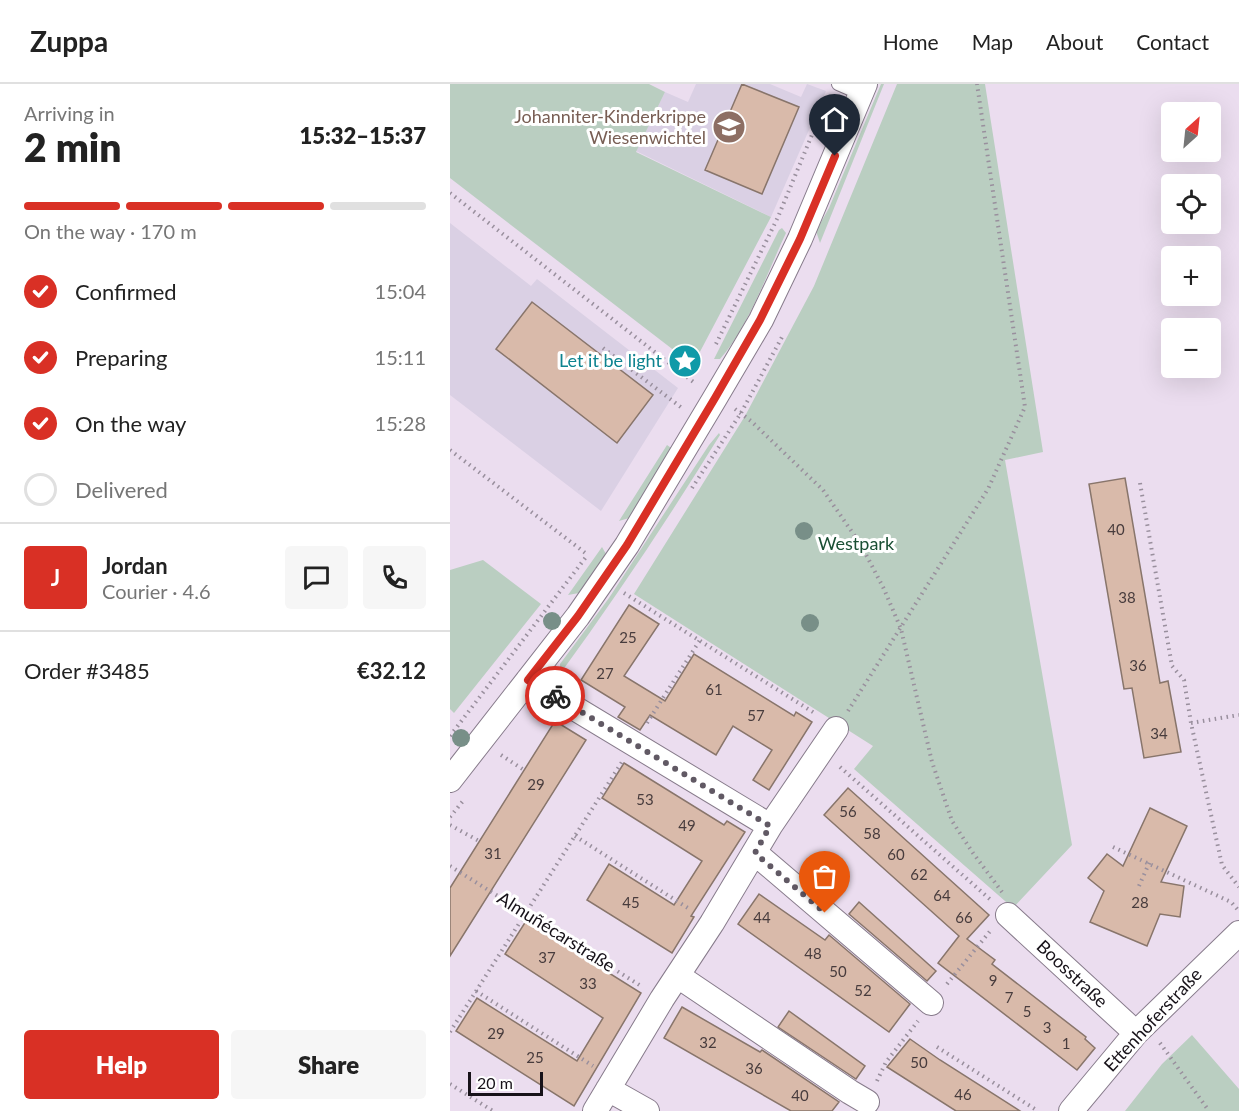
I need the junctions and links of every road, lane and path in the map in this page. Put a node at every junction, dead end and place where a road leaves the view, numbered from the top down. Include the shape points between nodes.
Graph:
1 (838, 84) edge
2 (977, 84) edge
3 (863, 89) edge
4 (828, 95) dead end
5 (450, 193) edge
6 (603, 348) dead end
7 (711, 353) dead end
8 (701, 374) dead end
9 (696, 385) junction
10 (691, 393) dead end
11 (687, 400) dead end
12 (741, 413) dead end
13 (450, 450) edge
14 (1140, 483) dead end
15 (594, 546) dead end
16 (588, 555) junction
17 (624, 593) dead end
18 (901, 629) junction
19 (700, 640) junction
20 (528, 680) junction
21 (1239, 715) edge
22 (1191, 723) junction
23 (836, 729) junction
24 (450, 736) edge
25 (634, 743) junction
26 (821, 751) junction
27 (501, 755) dead end
28 (524, 770) dead end
29 (450, 780) edge
30 (450, 825) edge
31 (770, 826) junction
32 (575, 836) junction
33 (479, 841) dead end
34 (1113, 847) dead end
35 (755, 853) junction
36 (1150, 861) junction
37 (450, 866) edge
38 (1139, 886) dead end
39 (1239, 887) edge
40 (1239, 910) edge
41 (526, 912) junction
42 (1007, 914) junction
43 (712, 923) junction
44 (1239, 933) edge
45 (678, 976) junction
46 (477, 991) junction
47 (662, 999) junction
48 (931, 1003) dead end
49 (1141, 1028) junction
50 (450, 1032) edge
51 (937, 1047) dead end
52 (450, 1084) edge
53 (611, 1084) junction
54 (867, 1101) dead end
55 (493, 1111) edge
56 (595, 1111) edge
57 (647, 1111) edge
58 (1038, 1111) edge
59 (1071, 1111) edge
60 (1209, 1111) edge

1 - 3 lane
2 - 18 path via 1025,407 988,489
3 - 20 street via 800,239 760,320 627,545
4 - 7 path via 778,216
5 - 9 path
6 - 11 path via 682,408
8 - 9 path
9 - 10 path
12 - 18 path via 822,490 861,545
13 - 16 path
14 - 22 path via 1172,666 1184,680
15 - 16 path
16 - 24 path
17 - 19 path
18 - 23 path
18 - 42 path via 932,762 952,820 1010,901
19 - 23 path
19 - 25 path
20 - 25 street
20 - 29 street
21 - 22 path
22 - 39 path via 1222,865
23 - 26 street
25 - 31 street
25 - 32 path
26 - 31 street
26 - 42 path
27 - 28 path
30 - 33 path
31 - 35 street
32 - 41 path
32 - 43 path
34 - 36 path
35 - 43 street
35 - 48 street
36 - 38 path
36 - 40 path via 1231,902
37 - 41 path, Almuñécarstraße
41 - 46 path
41 - 47 path, Almuñécarstraße
42 - 49 street, Boosstraße
43 - 45 street
44 - 49 street, Ettenhoferstraße
45 - 47 street
45 - 54 street
46 - 50 path
46 - 53 path
47 - 53 street
49 - 59 street, Ettenhoferstraße
49 - 60 path
51 - 58 path
52 - 55 path
53 - 56 street
53 - 57 street

